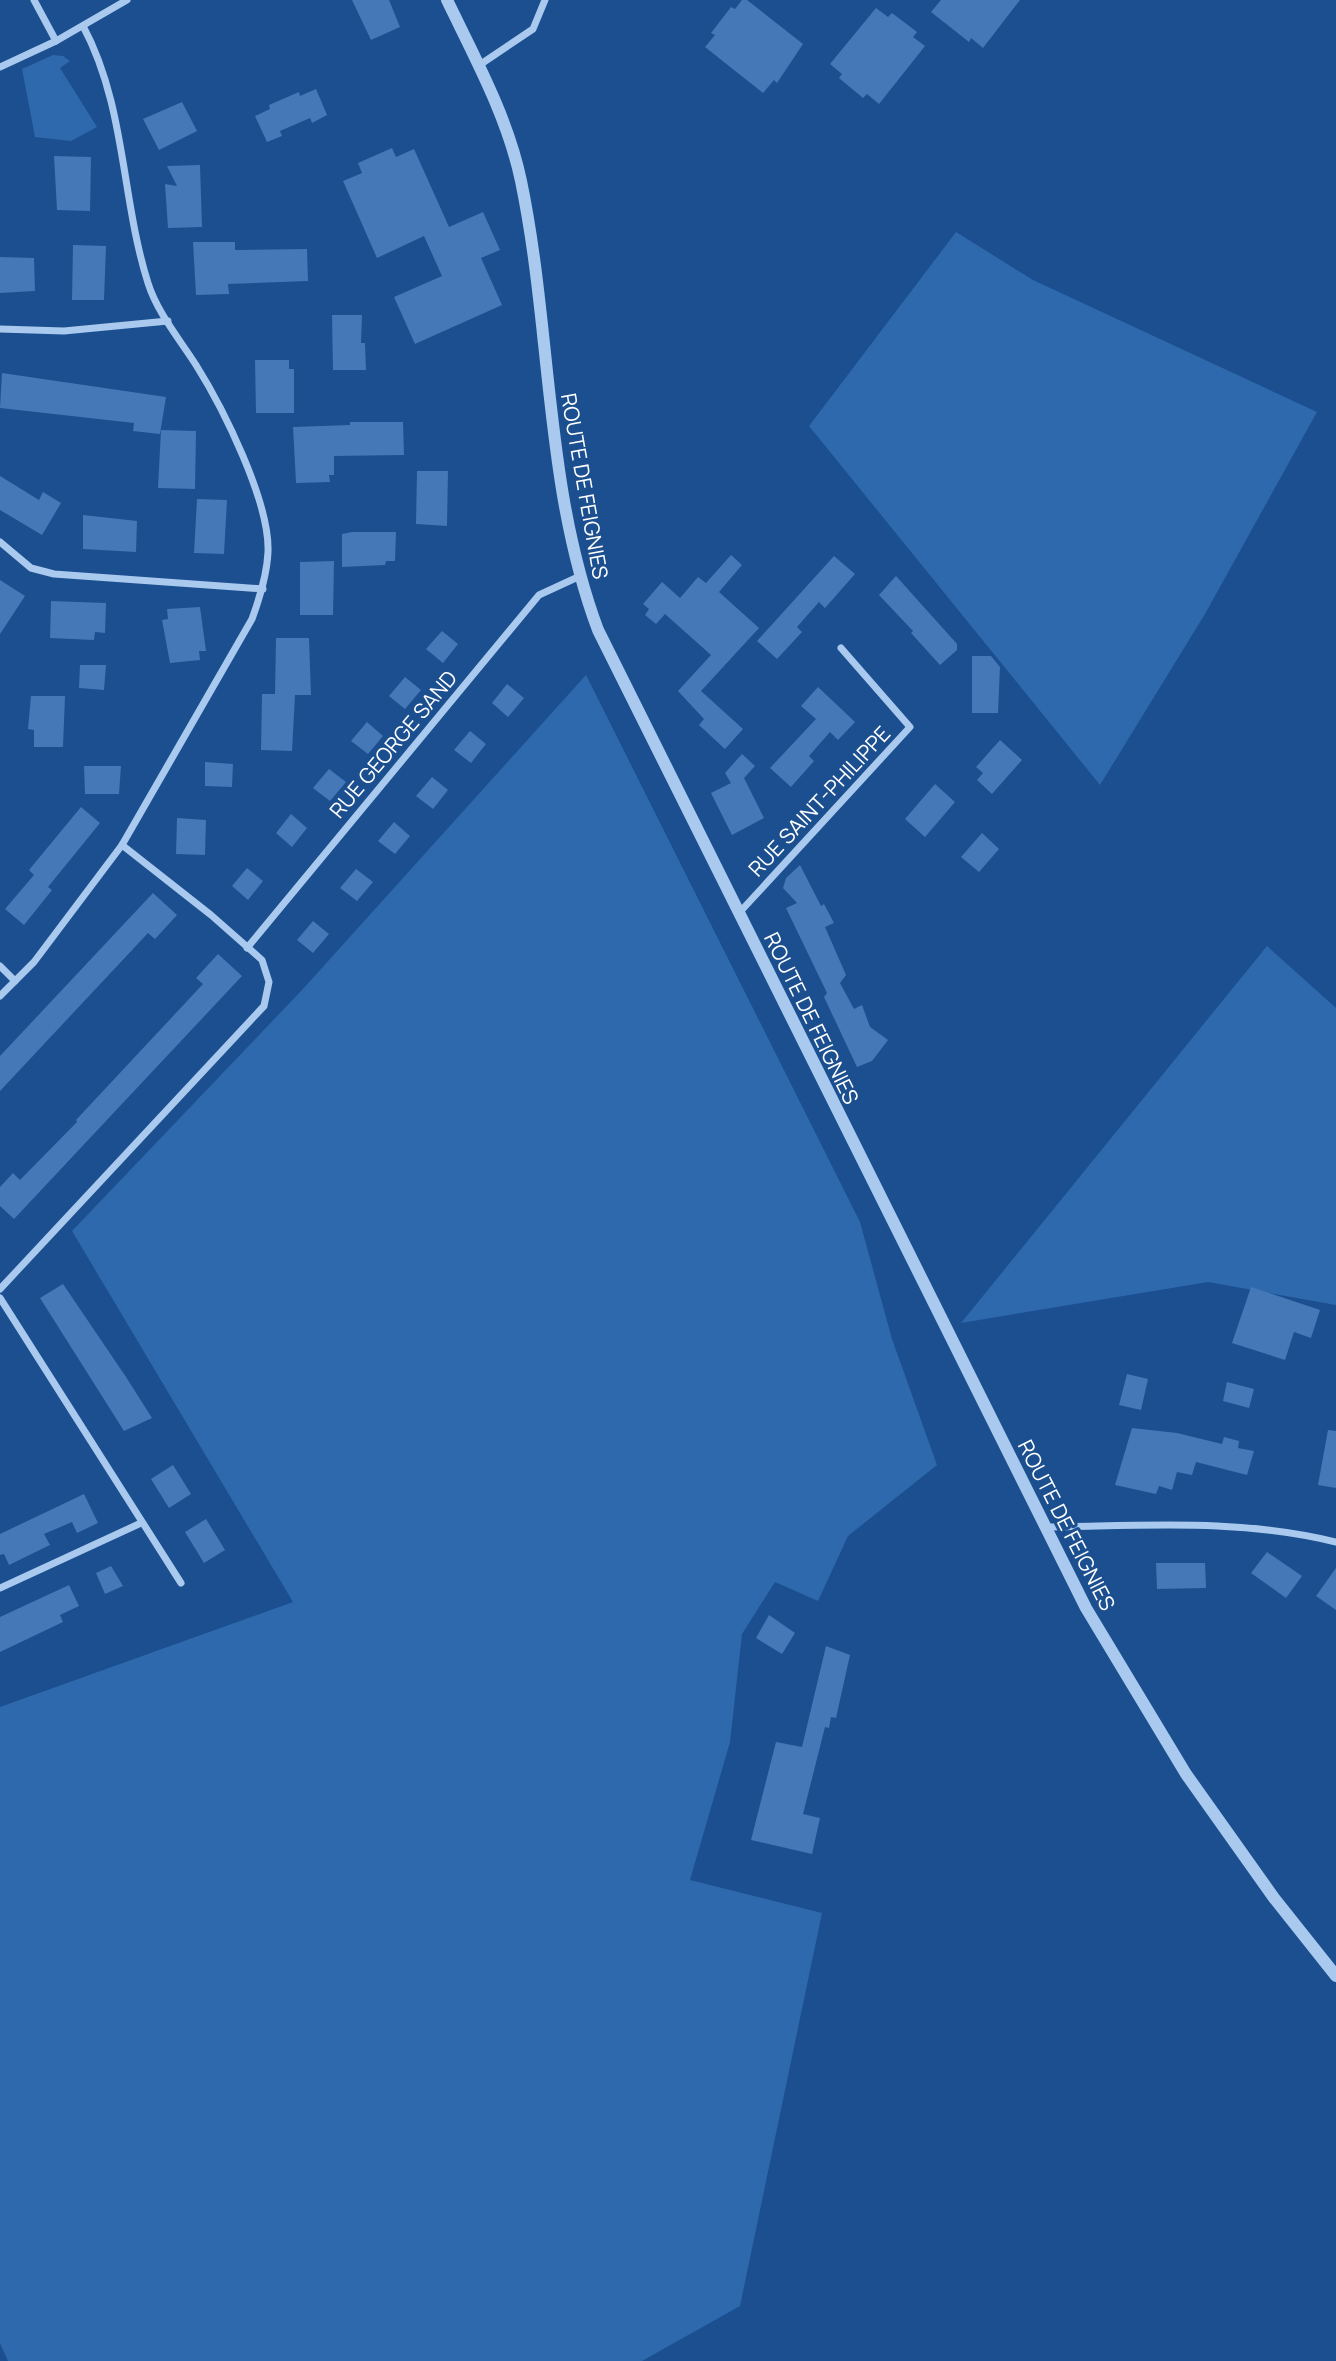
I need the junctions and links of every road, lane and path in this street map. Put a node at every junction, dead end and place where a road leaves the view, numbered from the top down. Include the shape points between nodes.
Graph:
1 (34, 0) edge
2 (127, 0) edge
3 (447, 0) edge
4 (545, 0) edge
5 (83, 26) junction
6 (56, 41) junction
7 (478, 66) junction
8 (0, 67) edge
9 (168, 321) junction
10 (0, 329) edge
11 (0, 542) edge
12 (578, 577) junction
13 (263, 589) junction
14 (841, 648) dead end
15 (122, 845) junction
16 (739, 914) junction
17 (247, 948) junction
18 (0, 966) edge
19 (15, 981) junction
20 (0, 996) edge
21 (0, 1289) edge
22 (0, 1298) edge
23 (141, 1523) junction
24 (1044, 1527) junction
25 (1336, 1542) edge
26 (181, 1583) dead end
27 (0, 1588) edge
28 (1336, 1976) edge

1 - 6 street
2 - 5 street
3 - 7 street, ROUTE DE FEIGNIES
4 - 7 street via 533,29
5 - 6 street
5 - 9 street via 97,53 116,116 149,286
6 - 8 street
7 - 12 street, ROUTE DE FEIGNIES via 521,179 558,466
9 - 10 street via 64,331
9 - 13 street via 202,375 260,500 268,536
11 - 13 street via 32,568 54,574
12 - 16 street, ROUTE DE FEIGNIES via 604,642
12 - 17 street, RUE GEORGE SAND via 539,595
13 - 15 street via 240,642
14 - 16 street, RUE SAINT-PHILIPPE via 910,727
15 - 17 street
15 - 19 street
16 - 24 street, ROUTE DE FEIGNIES
17 - 21 street via 262,960 269,982 264,1006
18 - 19 street
19 - 20 street
22 - 23 street
23 - 26 street
23 - 27 street
24 - 25 street via 1241,1525
24 - 28 street, ROUTE DE FEIGNIES via 1116,1662 1186,1774

